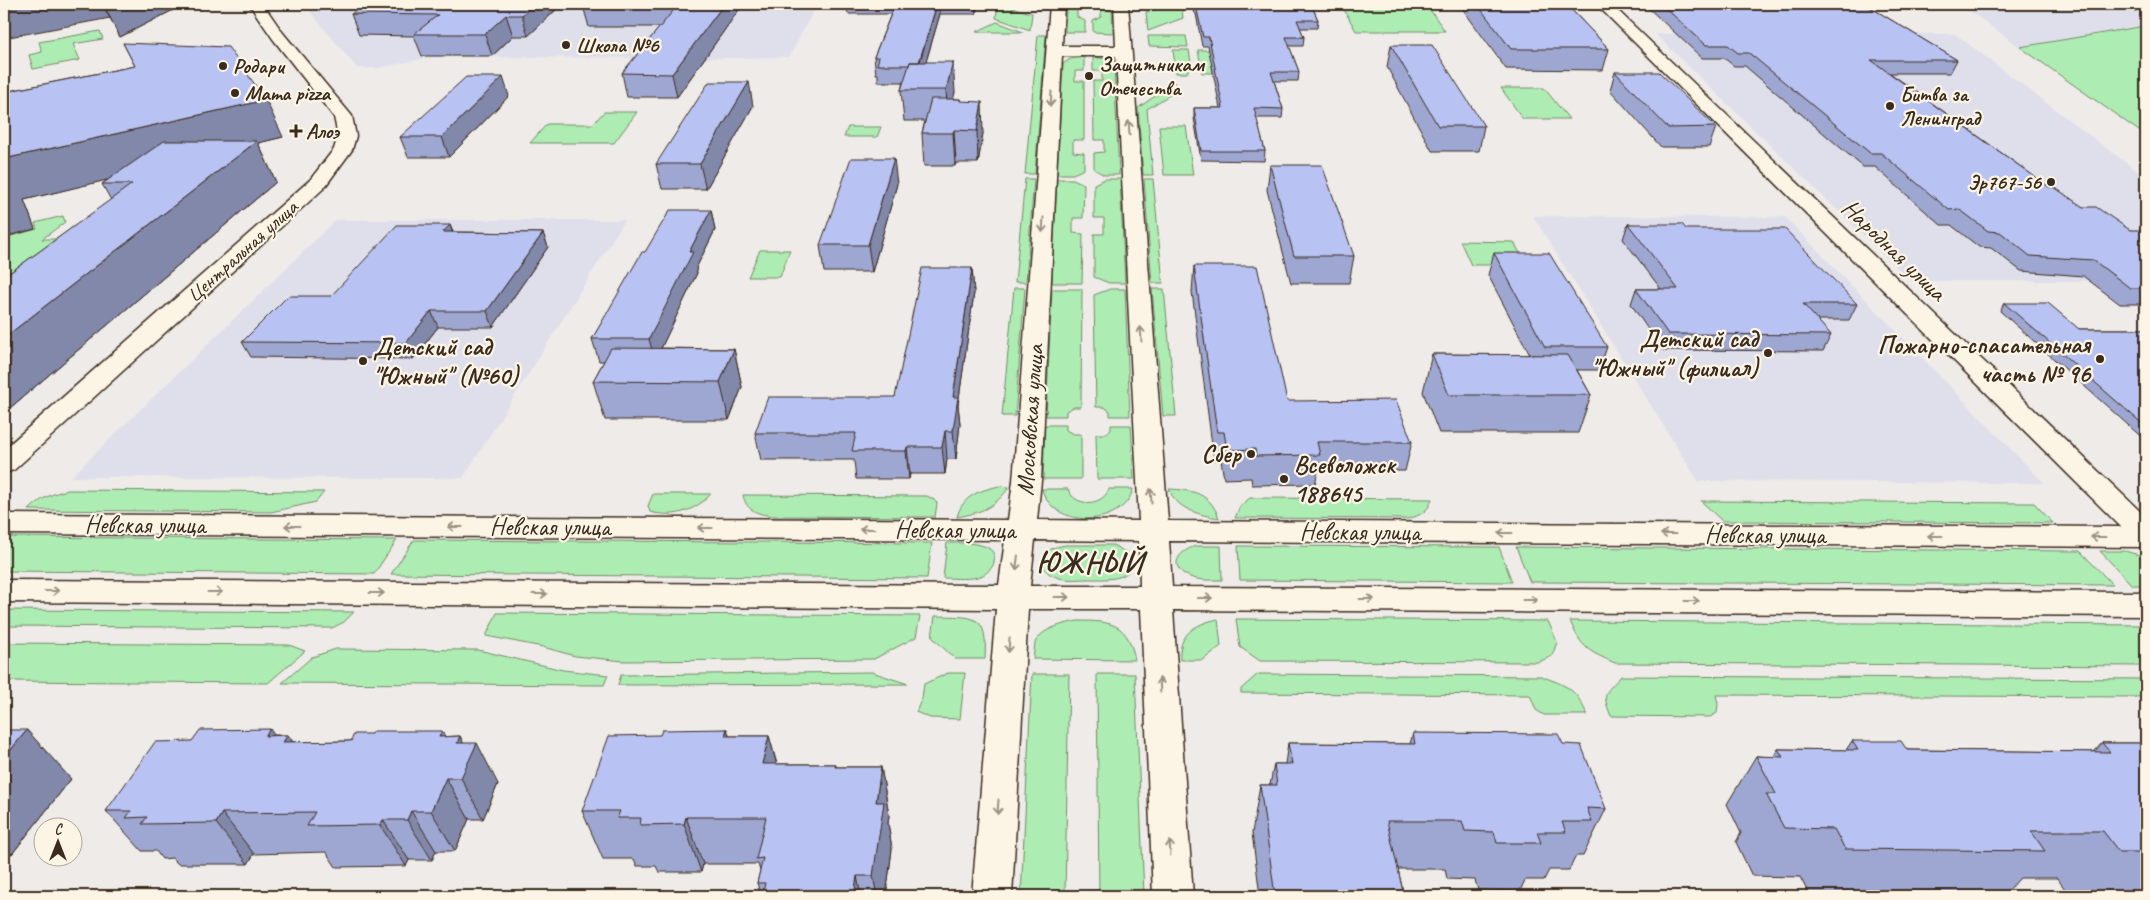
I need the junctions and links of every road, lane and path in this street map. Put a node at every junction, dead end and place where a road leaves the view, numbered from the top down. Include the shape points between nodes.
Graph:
1 (256, 4) edge
2 (1057, 4) edge
3 (1121, 4) edge
4 (1603, 4) edge
5 (1054, 51) junction
6 (1124, 51) junction
7 (4, 464) edge
8 (4, 524) edge
9 (1021, 530) junction
10 (1154, 531) junction
11 (2146, 536) edge
12 (4, 591) edge
13 (1013, 597) junction
14 (1156, 598) junction
15 (2146, 604) edge
16 (992, 896) edge
17 (1173, 896) edge

1 - 7 street, Центральная улица via 343,116 347,136 343,150 317,184
2 - 5 street, Московская улица
3 - 6 street
4 - 11 street, Народная улица
5 - 6 street
5 -> 9 street, Московская улица
10 -> 6 street
9 -> 8 street, Невская улица
9 - 10 street, Невская улица
9 -> 13 street, Московская улица
11 -> 10 street, Невская улица
10 - 14 street
12 -> 13 street
13 -> 14 street
13 -> 16 street, Московская улица
14 -> 15 street
17 -> 14 street

